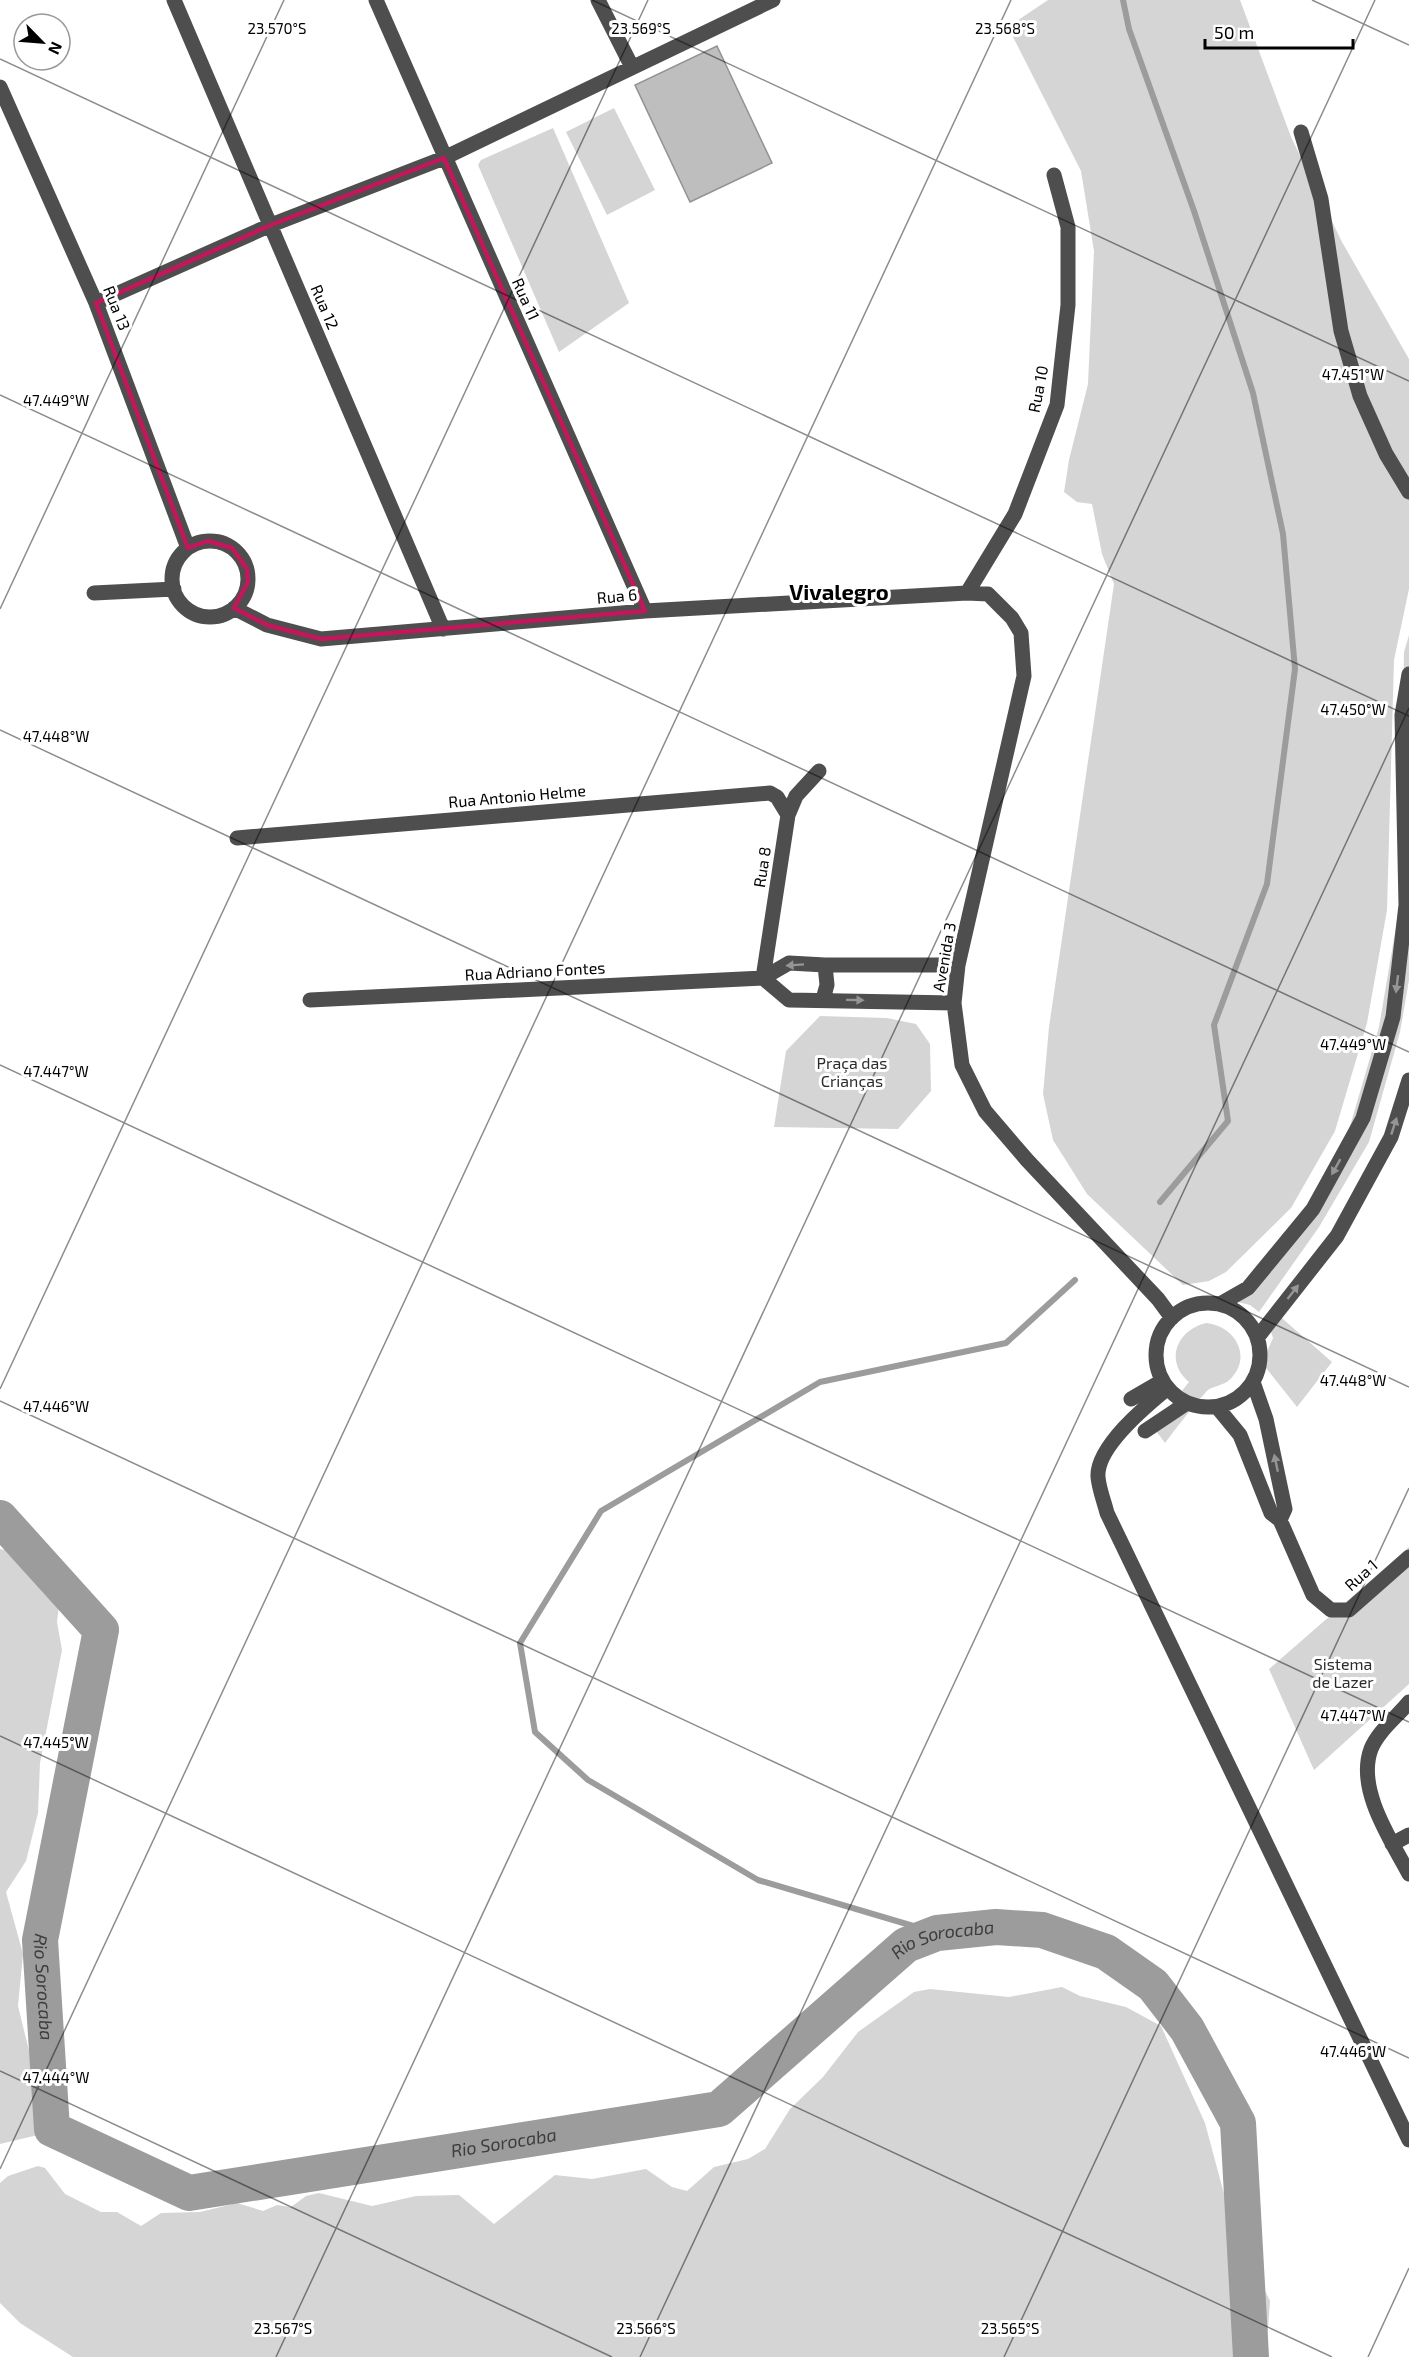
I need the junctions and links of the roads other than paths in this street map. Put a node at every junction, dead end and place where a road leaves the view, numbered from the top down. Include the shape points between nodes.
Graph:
1 (174, 0) edge
2 (376, 0) edge
3 (598, 0) edge
4 (767, 1) edge
5 (632, 67) junction
6 (0, 87) edge
7 (1301, 132) dead end
8 (444, 158) junction
9 (1054, 175) dead end
10 (271, 225) junction
11 (96, 303) junction
12 (1409, 492) edge
13 (188, 548) junction
14 (174, 589) junction
15 (94, 593) dead end
16 (967, 593) junction
17 (234, 608) junction
18 (1004, 609) joint
19 (645, 611) junction
20 (443, 629) junction
21 (1409, 674) edge
22 (819, 771) dead end
23 (788, 815) junction
24 (237, 838) dead end
25 (825, 965) junction
26 (958, 965) junction
27 (763, 978) junction
28 (823, 999) junction
29 (310, 1000) dead end
30 (954, 1003) junction
31 (1409, 1080) edge
32 (1220, 1304) junction
33 (1172, 1318) junction
34 (1257, 1338) junction
35 (1253, 1382) junction
36 (1165, 1384) junction
37 (1131, 1399) dead end
38 (1187, 1403) junction
39 (1217, 1407) junction
40 (1145, 1431) dead end
41 (1280, 1520) junction
42 (1409, 1557) edge
43 (1409, 1702) edge
44 (1409, 1835) edge
45 (1392, 1844) junction
46 (1409, 1874) edge
47 (1409, 2140) edge

1 - 10 street, Rua 12
2 - 8 street, Rua 11
3 - 5 street
4 - 5 street
5 - 8 street
6 - 11 street, Rua 13
7 - 12 street via 1321,199 1341,331 1360,396 1386,454
8 - 10 street
8 - 19 street, Rua 11
9 - 16 street, Rua 10 via 1068,226 1068,305 1057,405 1015,514
10 - 11 street
10 - 20 street, Rua 12
11 - 13 street, Rua 13
13 - 14 street via 174,567
13 - 17 street via 208,541 221,543 241,557 248,582 245,595
14 - 15 street
14 - 17 street via 183,607 193,614 218,617
16 - 18 street, Rua 6 via 988,594
16 - 19 street, Rua 6
17 - 20 street, Rua 6 via 267,625 321,639
18 - 26 street, Avenida 3 via 1021,633 1024,676
19 - 20 street, Rua 6
21 -> 32 street via 1402,715 1406,905 1393,1017 1363,1118 1313,1209 1248,1288
22 - 23 street, Rua 8 via 796,796
23 - 24 street, Rua Antonio Helme via 770,793
23 - 27 street, Rua 8
25 - 26 street, Rua Adriano Fontes
25 -> 27 street, Rua Adriano Fontes via 789,963
25 - 28 street via 827,985
26 - 30 street, Avenida 3
27 - 28 street via 789,1000
27 - 29 street, Rua Adriano Fontes
28 -> 30 street
30 - 33 street, Avenida 3 via 962,1065 985,1111
34 -> 31 street via 1337,1236 1391,1137
32 - 33 street via 1203,1303
32 - 34 street via 1236,1311
33 - 36 street via 1157,1347 1157,1364
34 - 35 street via 1259,1368
35 - 39 street via 1237,1398
41 -> 35 street via 1285,1509 1266,1419
36 - 37 street
36 - 38 street
36 - 47 street via 1129,1420 1103,1456 1098,1475 1107,1513
38 - 39 street
38 - 40 street
39 - 41 street, Rua 1 via 1240,1435 1271,1513
41 - 42 street, Rua 1 via 1313,1595 1331,1610 1349,1610
43 - 45 street via 1371,1748 1366,1771 1377,1816
44 - 45 street
45 - 46 street

